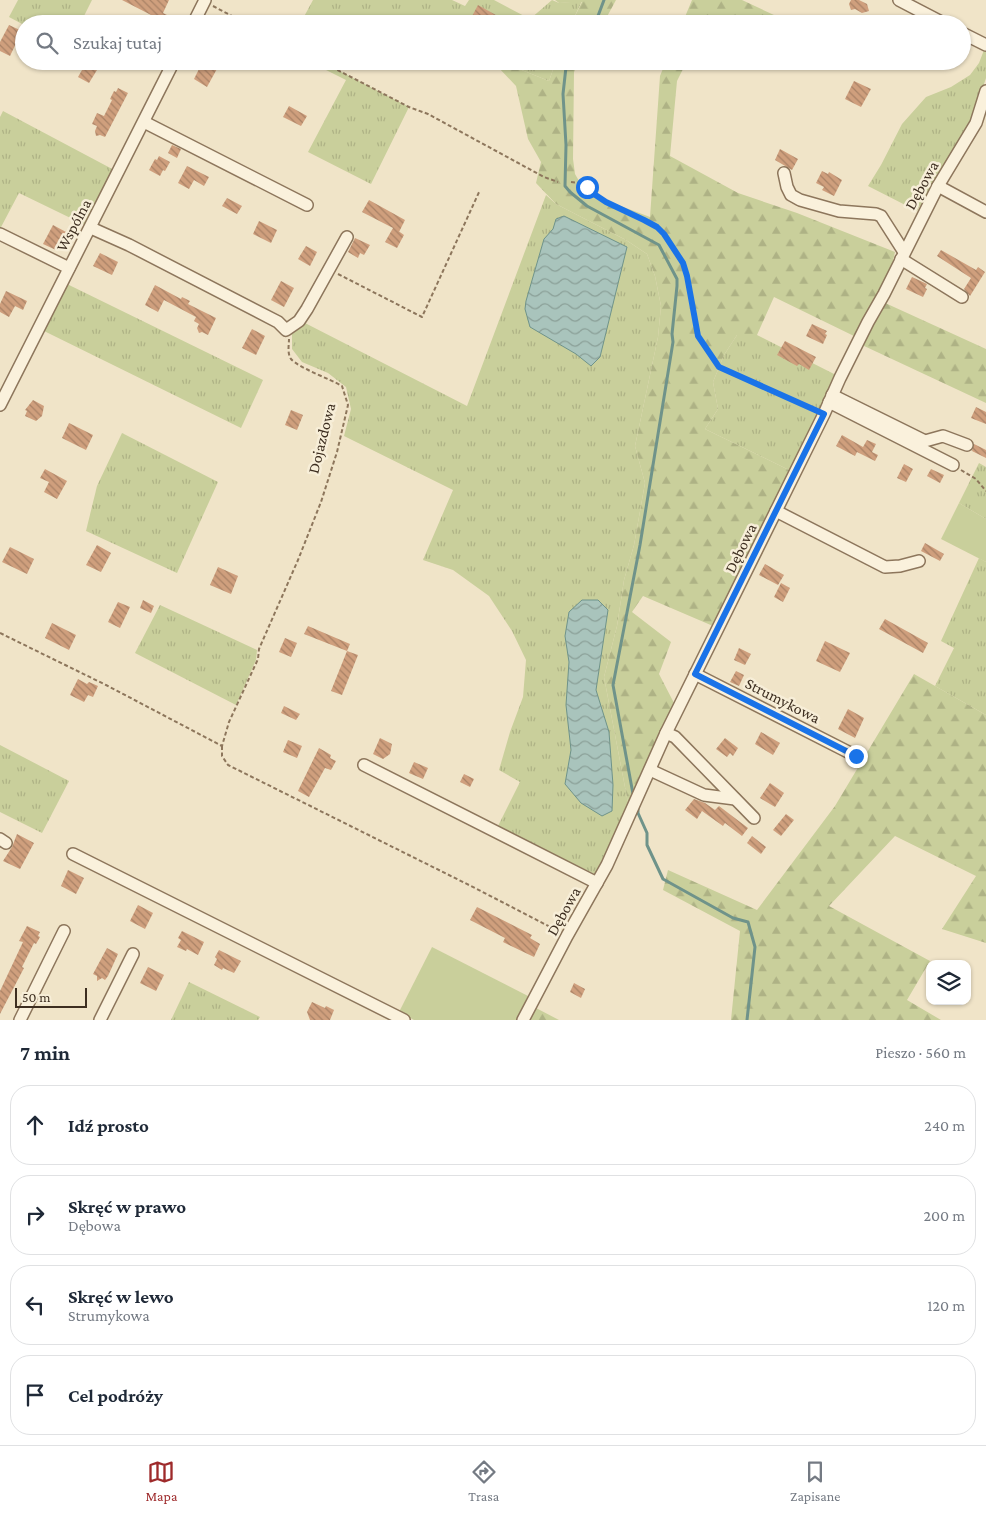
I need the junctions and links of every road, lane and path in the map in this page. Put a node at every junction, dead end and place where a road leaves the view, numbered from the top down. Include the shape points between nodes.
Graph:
1 (899, 0) edge
2 (204, 1) edge
3 (197, 15) edge
4 (230, 15) edge
5 (928, 15) edge
6 (971, 38) edge
7 (986, 45) edge
8 (170, 70) edge
9 (337, 70) edge
10 (986, 91) edge
11 (144, 122) junction
12 (784, 173) dead end
13 (558, 182) dead end
14 (571, 182) dead end
15 (938, 186) junction
16 (480, 190) dead end
17 (306, 205) dead end
18 (986, 212) edge
19 (91, 228) junction
20 (0, 234) edge
21 (346, 237) dead end
22 (903, 255) junction
23 (69, 268) junction
24 (329, 270) junction
25 (962, 297) dead end
26 (286, 330) junction
27 (830, 398) junction
28 (0, 404) edge
29 (824, 414) junction
30 (966, 445) dead end
31 (953, 466) joint
32 (986, 491) edge
33 (776, 511) junction
34 (919, 561) dead end
35 (0, 633) edge
36 (695, 674) junction
37 (666, 733) junction
38 (222, 746) junction
39 (856, 756) dead end
40 (364, 765) dead end
41 (650, 770) junction
42 (735, 799) junction
43 (754, 818) dead end
44 (73, 854) dead end
45 (597, 883) junction
46 (64, 931) dead end
47 (567, 936) junction
48 (133, 954) dead end
49 (20, 1020) edge
50 (100, 1020) edge
51 (404, 1020) edge
52 (523, 1020) edge

1 - 5 street
2 - 3 street
2 - 4 path
6 - 7 street
8 - 11 street, Wspólna
9 - 13 path
10 - 15 street, Dębowa via 976,123
11 - 17 street
11 - 19 street, Wspólna
12 - 22 street via 791,195 800,200 839,211 881,216
14 - 29 path via 580,183 606,202 657,227 664,234 683,263 698,336 719,367
15 - 18 street
15 - 22 street, Dębowa
16 - 24 path via 422,316
19 - 23 street, Wspólna
19 - 26 street via 278,322
20 - 23 street
21 - 24 street
22 - 25 street
22 - 27 street, Dębowa
23 - 28 street, Wspólna
24 - 26 street via 299,321
26 - 38 path, Dojazdowa via 290,358 342,386 348,406 321,502
27 - 29 street, Dębowa
27 - 30 street via 925,441 943,436
27 - 31 street
29 - 33 street, Dębowa
31 - 32 path via 976,479
33 - 34 street via 885,567
33 - 36 street, Dębowa
35 - 38 path via 106,684
36 - 37 street, Dębowa
36 - 39 street, Strumykowa
37 - 41 street, Dębowa
37 - 42 street via 675,737
38 - 47 path via 222,756 228,765
40 - 45 street
41 - 42 street via 704,795
41 - 45 street, Dębowa
42 - 43 street
44 - 51 street
45 - 47 street, Dębowa
46 - 49 street
47 - 52 street, Dębowa
48 - 50 street

